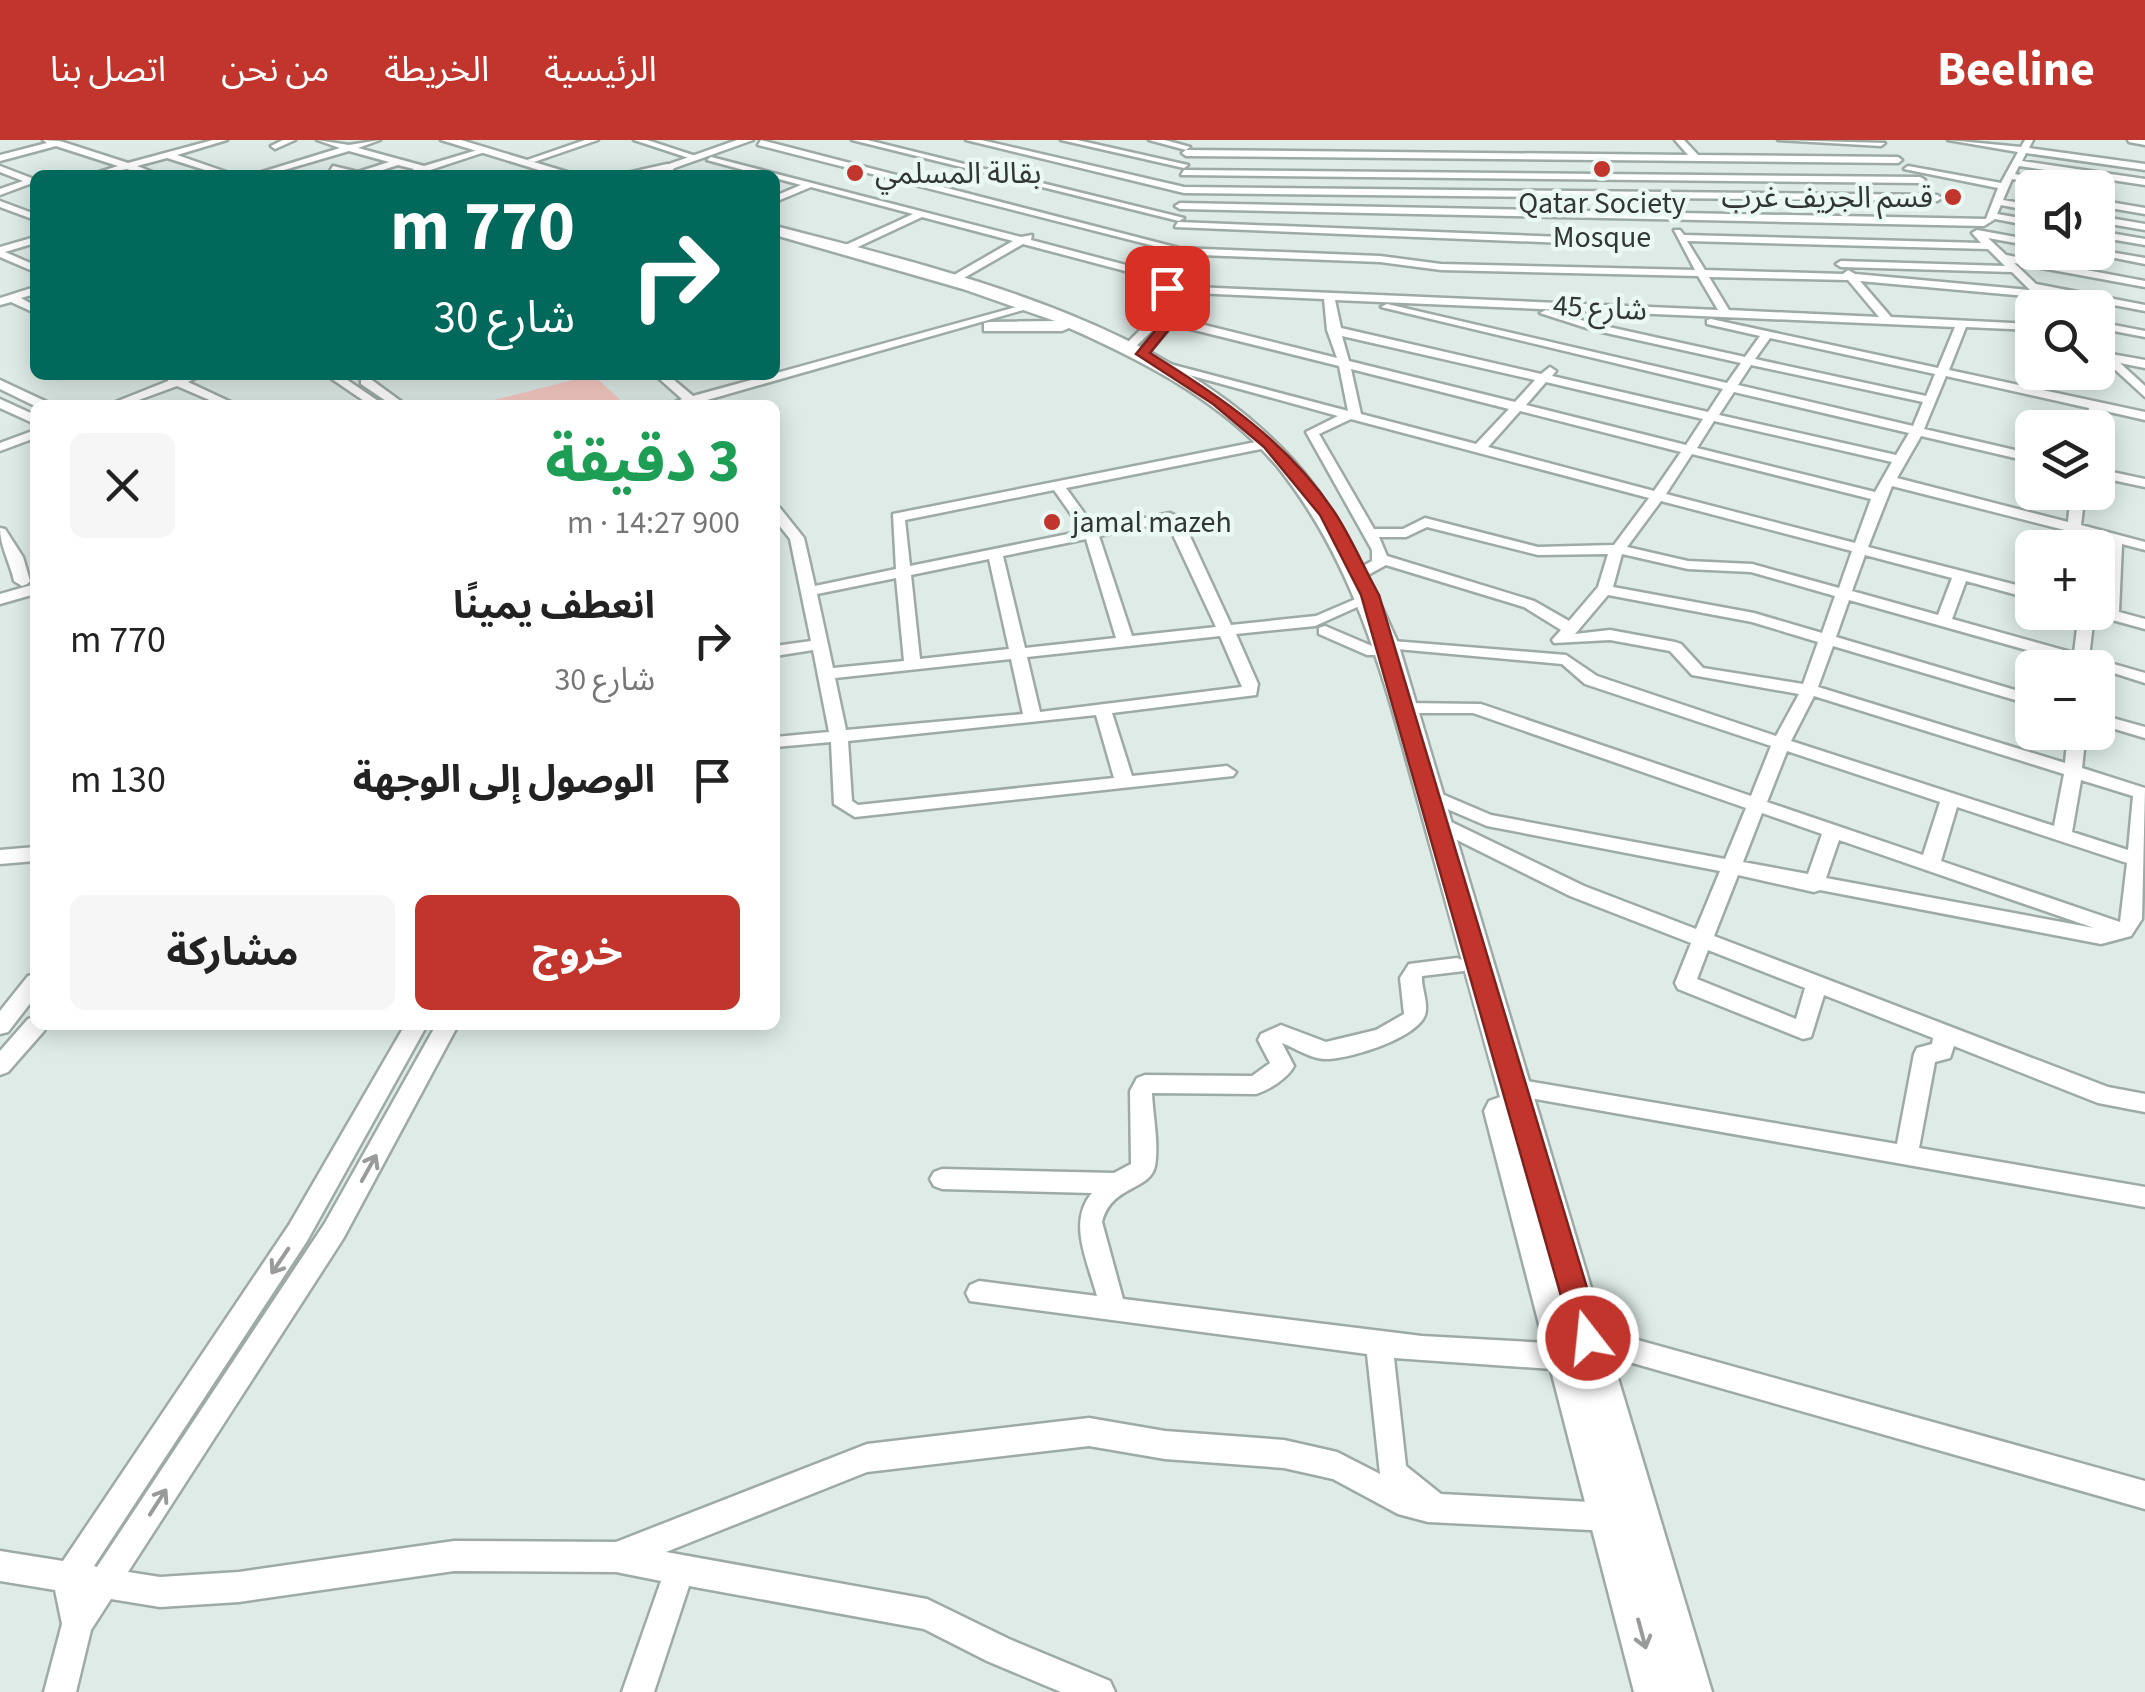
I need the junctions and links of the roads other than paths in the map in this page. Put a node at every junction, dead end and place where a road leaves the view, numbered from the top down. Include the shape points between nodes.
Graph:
1 (223, 140) edge
2 (292, 140) edge
3 (321, 140) edge
4 (376, 140) edge
5 (447, 140) edge
6 (462, 140) edge
7 (594, 140) edge
8 (638, 140) edge
9 (856, 140) edge
10 (924, 140) edge
11 (1122, 140) edge
12 (1153, 140) edge
13 (1373, 140) edge
14 (1404, 140) edge
15 (1458, 140) edge
16 (1679, 140) edge
17 (1785, 140) edge
18 (1952, 140) edge
19 (2038, 140) edge
20 (2132, 140) edge
21 (754, 141) edge
22 (976, 141) edge
23 (1074, 141) edge
24 (52, 142) edge
25 (1879, 142) edge
26 (2145, 142) edge
27 (1617, 144) edge
28 (2027, 145) edge
29 (275, 146) dead end
30 (350, 148) junction
31 (1000, 148) junction
32 (1105, 148) junction
33 (898, 150) junction
34 (484, 151) junction
35 (122, 154) dead end
36 (986, 154) dead end
37 (1248, 154) junction
38 (168, 155) junction
39 (809, 156) junction
40 (883, 156) dead end
41 (1185, 156) edge
42 (1326, 156) junction
43 (2145, 156) edge
44 (1379, 157) junction
45 (1410, 157) junction
46 (0, 158) edge
47 (104, 158) junction
48 (1467, 158) junction
49 (1502, 158) junction
50 (1546, 158) junction
51 (1050, 159) junction
52 (1630, 159) junction
53 (1696, 159) junction
54 (531, 160) junction
55 (972, 160) dead end
56 (1744, 160) junction
57 (1808, 160) junction
58 (1898, 160) junction
59 (398, 162) junction
60 (868, 162) dead end
61 (2018, 162) junction
62 (1072, 163) junction
63 (129, 166) junction
64 (686, 166) edge
65 (958, 166) junction
66 (2145, 167) edge
67 (854, 168) junction
68 (0, 169) edge
69 (333, 169) dead end
70 (114, 170) edge
71 (141, 170) edge
72 (214, 170) edge
73 (274, 170) edge
74 (338, 170) edge
75 (371, 170) edge
76 (424, 170) joint
77 (552, 170) edge
78 (566, 170) edge
79 (659, 170) edge
80 (728, 170) edge
81 (779, 170) edge
82 (1908, 170) junction
83 (943, 171) dead end
84 (839, 174) dead end
85 (1252, 174) junction
86 (1331, 175) junction
87 (780, 177) edge
88 (929, 177) dead end
89 (1512, 177) junction
90 (1577, 177) junction
91 (1004, 178) junction
92 (1640, 178) junction
93 (824, 179) dead end
94 (1764, 179) junction
95 (1920, 180) junction
96 (30, 181) edge
97 (30, 181) edge
98 (2145, 182) edge
99 (914, 183) junction
100 (990, 183) dead end
101 (2005, 183) junction
102 (2015, 184) edge
103 (809, 185) junction
104 (2015, 186) edge
105 (977, 189) dead end
106 (1184, 190) junction
107 (0, 192) edge
108 (30, 194) edge
109 (1446, 194) junction
110 (964, 195) junction
111 (1590, 195) junction
112 (1650, 195) junction
113 (1782, 196) junction
114 (780, 197) edge
115 (1937, 198) junction
116 (1106, 201) junction
117 (1999, 202) junction
118 (0, 203) edge
119 (2015, 205) edge
120 (2115, 206) edge
121 (1010, 207) junction
122 (1092, 208) dead end
123 (1307, 208) junction
124 (1453, 210) junction
125 (1492, 210) junction
126 (2145, 210) edge
127 (1587, 212) junction
128 (920, 214) junction
129 (996, 214) dead end
130 (1665, 214) junction
131 (30, 215) edge
132 (1079, 215) dead end
133 (1179, 216) junction
134 (1992, 216) junction
135 (1805, 218) junction
136 (982, 220) dead end
137 (2015, 220) edge
138 (1061, 222) junction
139 (2115, 222) edge
140 (1964, 224) junction
141 (968, 227) junction
142 (2145, 227) edge
143 (1315, 229) junction
144 (1364, 230) junction
145 (1975, 232) junction
146 (780, 233) edge
147 (780, 234) edge
148 (1496, 235) junction
149 (2115, 237) edge
150 (1681, 238) junction
151 (2015, 239) edge
152 (1021, 241) junction
153 (1588, 241) junction
154 (1821, 241) junction
155 (30, 242) edge
156 (2145, 242) edge
157 (1990, 246) junction
158 (1174, 249) junction
159 (844, 250) junction
160 (0, 251) edge
161 (2115, 257) edge
162 (2006, 258) junction
163 (1381, 260) junction
164 (2145, 262) edge
165 (1841, 264) junction
166 (30, 266) edge
167 (1502, 267) junction
168 (1589, 269) junction
169 (2015, 269) joint
170 (2016, 270) edge
171 (2077, 272) joint
172 (1702, 275) junction
173 (1850, 278) junction
174 (951, 281) junction
175 (1640, 282) junction
176 (1168, 284) junction
177 (2145, 284) edge
178 (2024, 290) edge
179 (2037, 290) edge
180 (30, 292) edge
181 (974, 293) junction
182 (1329, 296) junction
183 (1359, 297) junction
184 (1386, 298) junction
185 (6, 300) edge
186 (1513, 303) junction
187 (2115, 303) edge
188 (30, 308) edge
189 (2145, 308) edge
190 (1030, 311) junction
191 (1659, 311) junction
192 (1726, 314) junction
193 (1164, 317) junction
194 (1871, 320) junction
195 (1888, 321) junction
196 (984, 324) junction
197 (1962, 324) junction
198 (1458, 325) junction
199 (2015, 326) edge
200 (1070, 327) junction
201 (1593, 328) junction
202 (2115, 328) edge
203 (1334, 330) junction
204 (2145, 334) edge
205 (1766, 335) junction
206 (1136, 350) junction
207 (1429, 350) junction
208 (1692, 350) junction
209 (1569, 351) junction
210 (1853, 354) junction
211 (2115, 356) edge
212 (1744, 362) junction
213 (2115, 364) edge
214 (2145, 364) edge
215 (1347, 365) junction
216 (1166, 367) junction
217 (1940, 373) junction
218 (1674, 375) junction
219 (1544, 378) junction
220 (172, 380) edge
221 (182, 380) edge
222 (340, 380) edge
223 (362, 380) edge
224 (779, 380) edge
225 (780, 380) edge
226 (663, 381) edge
227 (176, 382) junction
228 (0, 384) edge
229 (1730, 388) junction
230 (2145, 393) edge
231 (34, 400) edge
232 (127, 400) edge
233 (219, 400) edge
234 (370, 400) edge
235 (392, 400) edge
236 (691, 400) edge
237 (706, 400) edge
238 (725, 400) edge
239 (1930, 400) junction
240 (0, 403) edge
241 (1520, 406) junction
242 (2096, 406) junction
243 (2095, 410) edge
244 (1355, 414) junction
245 (2145, 416) edge
246 (30, 418) edge
247 (1712, 418) junction
248 (1917, 431) junction
249 (1773, 432) junction
250 (30, 436) edge
251 (1256, 446) junction
252 (0, 447) edge
253 (1481, 448) junction
254 (1690, 448) junction
255 (2015, 454) edge
256 (1900, 460) junction
257 (1754, 464) junction
258 (2115, 476) edge
259 (1888, 480) junction
260 (2145, 483) edge
261 (1058, 486) junction
262 (1658, 494) junction
263 (1879, 496) junction
264 (2076, 510) edge
265 (780, 517) edge
266 (2074, 528) junction
267 (2082, 530) edge
268 (0, 532) edge
269 (1091, 532) junction
270 (1370, 533) junction
271 (2115, 538) edge
272 (2145, 546) edge
273 (1860, 548) junction
274 (1618, 549) junction
275 (995, 552) junction
276 (1382, 559) junction
277 (906, 571) junction
278 (1361, 573) junction
279 (1961, 574) junction
280 (30, 580) edge
281 (30, 582) edge
282 (30, 583) edge
283 (0, 587) edge
284 (2015, 589) edge
285 (1602, 590) junction
286 (806, 592) junction
287 (1846, 594) junction
288 (0, 599) edge
289 (1358, 603) junction
290 (2115, 616) edge
291 (1943, 622) junction
292 (1316, 624) junction
293 (2145, 624) edge
294 (1228, 632) junction
295 (1566, 634) junction
296 (1828, 638) junction
297 (1126, 643) junction
298 (819, 644) junction
299 (1379, 648) junction
300 (780, 649) edge
301 (2035, 650) edge
302 (1016, 652) junction
303 (1566, 660) junction
304 (912, 662) junction
305 (2115, 671) edge
306 (826, 674) junction
307 (2145, 678) edge
308 (1809, 690) junction
309 (2015, 695) edge
310 (1404, 708) junction
311 (1104, 710) junction
312 (1033, 718) junction
313 (2115, 724) edge
314 (2145, 732) edge
315 (838, 737) junction
316 (780, 742) edge
317 (1781, 744) junction
318 (2075, 750) edge
319 (1228, 772) dead end
320 (2073, 773) junction
321 (1124, 780) junction
322 (2144, 793) edge
323 (1950, 798) junction
324 (1756, 804) junction
325 (1434, 809) junction
326 (1833, 830) junction
327 (2062, 834) junction
328 (30, 855) edge
329 (0, 858) edge
330 (2142, 861) edge
331 (1930, 864) junction
332 (1734, 868) junction
333 (1814, 885) junction
334 (2124, 931) junction
335 (1704, 940) junction
336 (1458, 966) junction
337 (1817, 984) junction
338 (30, 988) edge
339 (0, 1026) edge
340 (32, 1030) edge
341 (413, 1030) edge
342 (445, 1030) edge
343 (1944, 1034) junction
344 (0, 1066) edge
345 (1515, 1088) junction
346 (2145, 1104) edge
347 (1906, 1156) junction
348 (942, 1180) dead end
349 (1114, 1183) junction
350 (2145, 1197) edge
351 (305, 1221) junction
352 (334, 1231) junction
353 (979, 1294) dead end
354 (1113, 1308) junction
355 (1379, 1343) junction
356 (1577, 1348) junction
357 (2145, 1496) edge
358 (1437, 1508) junction
359 (1610, 1517) junction
360 (616, 1557) junction
361 (0, 1566) edge
362 (680, 1569) junction
363 (68, 1580) junction
364 (106, 1584) junction
365 (77, 1624) junction
366 (60, 1692) edge
367 (638, 1692) edge
368 (1099, 1692) edge
369 (1658, 1692) edge
370 (1688, 1692) edge

1 - 38 street
2 - 29 street
3 - 30 street
4 - 30 street
5 - 34 highway
6 - 54 highway
7 - 54 street
8 - 64 street, شارع 45
9 - 33 street
10 - 33 street
11 - 32 street
12 - 41 street
13 - 44 street
14 - 45 street
15 - 48 street
16 - 53 street
17 - 25 street
17 - 57 street
18 - 28 street
19 - 43 street
20 - 26 street
21 - 39 street
21 - 64 main road
22 - 31 street
23 - 32 street
24 - 46 street
24 - 47 street
25 - 58 street
27 - 50 street via 1541,146
27 - 52 street
28 - 61 street
28 - 66 street
30 - 59 street
30 - 73 street
31 - 36 street
31 - 51 street
32 - 41 street
32 - 62 street
33 - 40 street
33 - 65 street
34 - 76 street
34 - 77 highway
35 - 47 street
37 - 41 street
37 - 42 street
37 - 85 street
38 - 63 street
38 - 72 street
39 - 67 street
39 - 81 street
41 - 85 street
41 - 106 street
42 - 44 street
42 - 86 street
44 - 45 street
45 - 48 street
47 - 63 street
48 - 49 street
49 - 50 street
49 - 89 street
50 - 52 street
51 - 62 street
51 - 91 street
52 - 53 street
52 - 92 street
53 - 56 street
54 - 78 highway
55 - 65 street
56 - 57 street
56 - 94 street
57 - 58 street
58 - 82 street
59 - 75 street
59 - 76 street
60 - 67 street
61 - 98 street
61 - 101 street
62 - 106 street
63 - 70 street
63 - 71 street
64 - 79 highway
64 - 80 street, شارع 45
65 - 83 street
65 - 91 street
67 - 84 street
67 - 99 street
68 - 96 street
69 - 74 street
82 - 95 street
82 - 101 street
85 - 86 street
86 - 89 street
87 - 103 street, شارع 45
88 - 99 street
89 - 90 street
90 - 92 street
90 - 111 street
91 - 100 street
91 - 116 street
92 - 94 street
92 - 112 street
93 - 103 street
94 - 95 street
94 - 113 street
95 - 115 street
97 - 107 street
99 - 110 street
101 - 102 street
101 - 104 street
101 - 117 street
103 - 114 street
103 - 128 street, شارع 45
105 - 110 street
106 - 109 street
106 - 133 street
108 - 118 street
109 - 111 street
109 - 124 street
110 - 121 street
110 - 128 street
111 - 112 street
112 - 113 street
112 - 130 street
113 - 115 street
113 - 135 street
115 - 140 street
116 - 122 street
116 - 133 street
117 - 119 street
117 - 134 street
118 - 131 street
120 - 126 street
121 - 129 street
121 - 138 street
123 - 124 street
123 - 133 street
123 - 143 street
124 - 125 street
125 - 127 street
125 - 148 street
127 - 130 street
127 - 153 street
128 - 141 street, شارع 45
128 - 159 street
130 - 135 street
130 - 150 street
132 - 138 street
133 - 143 street
133 - 158 street
134 - 137 street
134 - 140 street via 1988,223
135 - 140 street
136 - 141 street
138 - 152 street
138 - 158 street
139 - 142 street
140 - 145 street
141 - 152 street, شارع 45
143 - 144 street
144 - 148 street
144 - 163 street
145 - 151 street
145 - 157 street
146 - 159 highway
147 - 181 highway
148 - 153 street
148 - 167 street
149 - 156 street
150 - 154 street
150 - 172 street
152 - 174 street
152 - 176 street, شارع 45
153 - 168 street
154 - 157 street
154 - 165 street
155 - 160 street
157 - 162 street
158 - 163 street
158 - 176 street
159 - 174 highway
160 - 166 street
161 - 164 street
162 - 169 street
162 - 171 street
163 - 167 street
163 - 184 street
165 - 169 street
165 - 173 street
167 - 168 street
167 - 186 street
168 - 175 street
170 - 179 street
171 - 177 street
172 - 173 street
172 - 175 street
172 - 192 street
173 - 178 street
173 - 195 street
174 - 206 highway via 1038,307
175 - 191 street
176 - 182 street, شارع 45
176 - 193 street
180 - 185 street
181 - 190 highway
181 - 196 highway via 990,308
182 - 183 street, شارع 45
182 - 203 street
183 - 184 street, شارع 45
183 - 198 street
184 - 186 street, شارع 45
185 - 188 street
186 - 191 street, شارع 45
186 - 201 street
187 - 189 street
190 - 196 street
190 - 200 highway
191 - 192 street, شارع 45
191 - 205 street
192 - 194 street, شارع 45
193 - 206 street via 1164,330
193 - 215 street
194 - 195 street, شارع 45
194 - 210 street
195 - 197 street, شارع 45
196 - 200 highway
196 - 225 street
196 - 238 street
197 - 199 street, شارع 45
197 - 217 street
198 - 207 street
198 - 209 street
200 - 251 highway via 1158,371
201 - 208 street
201 - 209 street
202 - 204 street
203 - 207 street
203 - 215 street
205 - 210 street
205 - 212 street
206 - 216 highway
207 - 219 street
208 - 212 street
208 - 218 street
209 - 218 street
209 - 219 street
210 - 217 street
211 - 214 street
212 - 229 street
212 - 239 street
213 - 230 street
215 - 241 street
215 - 244 street
216 - 244 street
216 - 278 highway via 1269,444 1328,514
217 - 239 street
217 - 242 street
218 - 229 street
219 - 241 street
219 - 247 street
220 - 227 street
221 - 227 street
222 - 234 street
223 - 235 street
224 - 237 street
226 - 236 street
227 - 232 street
227 - 233 street
228 - 231 street
229 - 247 street
229 - 248 street
239 - 248 street
240 - 246 street
241 - 253 street
241 - 254 street
242 - 243 street
242 - 245 street
244 - 253 street
244 - 270 street via 1312,432
247 - 249 street
247 - 254 street
248 - 255 street
248 - 256 street
249 - 256 street
249 - 257 street
250 - 252 street
251 - 261 street
251 - 289 highway via 1315,517
253 - 262 street
254 - 257 street
254 - 262 street
256 - 259 street
257 - 263 street
258 - 260 street
259 - 263 street
259 - 266 street
261 - 269 street
261 - 277 street via 898,517
262 - 273 street
262 - 274 street
263 - 273 street
264 - 266 street
265 - 286 street via 797,538
266 - 267 street
268 - 280 street
269 - 275 street
269 - 294 street via 1163,517 1177,522
269 - 297 street
270 - 274 street via 1406,534 1424,522 1538,551
270 - 276 street
271 - 272 street
273 - 279 street
273 - 287 street
274 - 285 street
274 - 287 street via 1688,565 1752,568
275 - 277 street
275 - 302 street
276 - 278 street
276 - 295 street via 1529,604 1556,617
277 - 286 street
277 - 304 street
278 - 299 highway
279 - 284 street
279 - 291 street
281 - 283 street
282 - 288 street
285 - 295 street
285 - 296 street via 1731,612
286 - 298 street
287 - 291 street
287 - 296 street
289 - 292 street
289 - 299 highway
290 - 293 street
291 - 301 street
292 - 294 street
292 - 299 street
294 - 297 street
294 - 311 street via 1250,692
295 - 303 street
295 - 308 street via 1675,648 1698,672
296 - 308 street
296 - 309 street
297 - 302 street
298 - 300 street
298 - 306 street
299 - 303 street
299 - 310 highway
299 - 336 highway
302 - 304 street
302 - 312 street
303 - 317 street via 1591,680
304 - 306 street
305 - 307 street
306 - 315 street
308 - 317 street
308 - 320 street
310 - 324 street via 1475,708
310 - 325 highway
311 - 312 street
311 - 321 street
312 - 315 street
313 - 314 street
315 - 316 street
315 - 321 street via 843,804 856,811
317 - 323 street
317 - 324 street
318 - 320 street
319 - 321 street
320 - 322 street
320 - 327 street
322 - 330 street
323 - 327 street
323 - 331 street
324 - 326 street
324 - 332 street
325 - 332 street
325 - 335 street via 1577,891
325 - 345 highway
326 - 331 street
326 - 333 street
327 - 330 street
328 - 329 street
330 - 334 street
331 - 334 street
332 - 333 street
332 - 335 street
333 - 334 street via 2101,937
335 - 337 street
335 - 337 street via 1686,982 1803,1030
336 - 349 street via 1416,969 1410,978 1412,1019 1367,1044 1324,1051 1281,1033 1268,1040 1283,1066 1256,1084 1146,1084 1142,1167
336 - 356 highway
337 - 343 street
338 - 339 street
340 - 344 street
341 - 351 street
352 -> 342 street
343 - 346 street via 2106,1096
343 - 347 street via 1942,1052 1925,1054
345 - 347 street
345 - 356 highway
347 - 350 street
348 - 349 street
349 - 354 street via 1092,1209 1090,1222
351 - 352 street
351 -> 363 street
364 -> 352 street
353 - 354 street
354 - 355 street
355 - 356 street
355 - 358 street via 1393,1471
356 - 357 street
356 - 359 highway
356 - 370 highway
358 - 359 street
358 - 360 street via 1408,1504 1337,1466 1284,1454 1089,1432 868,1458
359 -> 369 highway
360 - 362 street
360 - 364 street via 454,1556 160,1592
361 - 363 street
362 - 367 street
362 - 368 street via 927,1614
363 - 364 street
363 - 365 street
364 - 365 street
365 - 366 street

